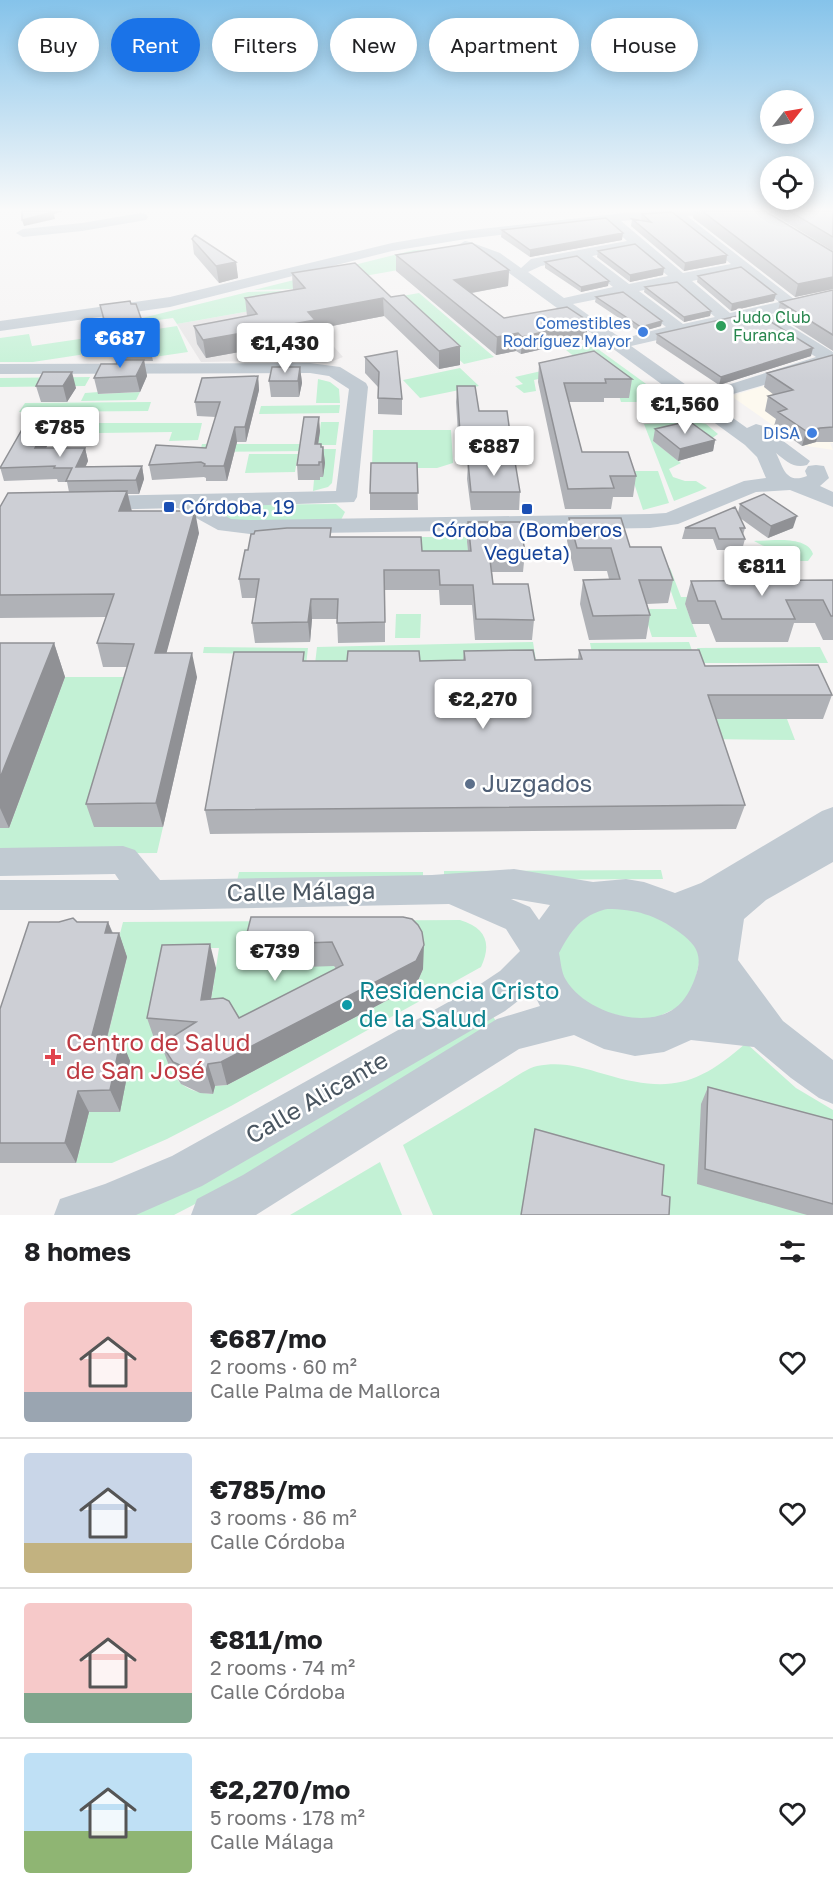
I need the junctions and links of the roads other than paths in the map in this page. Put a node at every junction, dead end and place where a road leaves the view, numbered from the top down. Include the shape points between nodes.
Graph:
1 (311, 268) edge
2 (511, 268) edge
3 (528, 268) edge
4 (598, 268) edge
5 (667, 268) edge
6 (736, 268) edge
7 (746, 268) edge
8 (681, 280) junction
9 (628, 290) junction
10 (833, 295) edge
11 (570, 300) junction
12 (791, 304) junction
13 (756, 312) junction
14 (726, 318) junction
15 (0, 326) edge
16 (679, 328) junction
17 (629, 341) junction
18 (832, 359) edge
19 (0, 369) edge
20 (708, 396) junction
21 (770, 467) junction
22 (820, 469) edge
23 (794, 484) junction
24 (752, 486) junction
25 (833, 500) edge
26 (76, 504) edge
27 (348, 512) junction
28 (833, 820) edge
29 (833, 846) edge
30 (0, 862) edge
31 (450, 889) junction
32 (0, 895) edge
33 (152, 895) junction
34 (593, 897) junction
35 (675, 909) junction
36 (541, 953) junction
37 (719, 962) junction
38 (576, 1016) junction
39 (689, 1021) junction
40 (763, 1029) junction
41 (833, 1084) edge
42 (76, 1215) edge
43 (213, 1215) edge

1 - 15 street via 170,302
2 - 21 street via 752,441 768,458
3 - 11 street
4 - 9 street
5 - 8 street
6 - 8 street
7 - 12 street
8 - 9 street
8 - 14 street
9 - 11 street
9 - 16 street
10 - 12 street
11 - 17 street
12 - 13 street
13 - 14 street
13 - 18 street
14 - 16 street
16 - 17 street
17 - 20 street
18 - 20 street
19 - 27 street via 334,370 359,387
20 - 22 street
21 - 22 street via 783,460
21 - 23 street via 773,475
21 - 24 street
22 - 23 street via 815,481
23 - 24 street
23 - 25 street
24 - 27 street via 670,519 650,521 386,524
26 - 27 street via 186,503 226,525 250,527
28 - 35 street via 713,894
29 - 37 street via 754,890 728,912
30 - 33 street via 123,860
31 - 33 street, Calle Málaga
31 - 34 street, Calle Málaga via 514,884
31 - 36 street, Calle Málaga via 518,918
32 - 33 street, Calle Málaga
34 - 35 street via 620,893 648,897
34 - 36 street via 573,907 557,922
35 - 37 street via 710,938
36 - 38 street via 546,980 554,995
36 - 42 street, Calle Alicante via 521,978 492,998 187,1172
37 - 39 street via 706,1001
37 - 40 street
38 - 39 street via 604,1030 635,1036 664,1033
38 - 43 street via 511,1032
39 - 40 street
40 - 41 street

